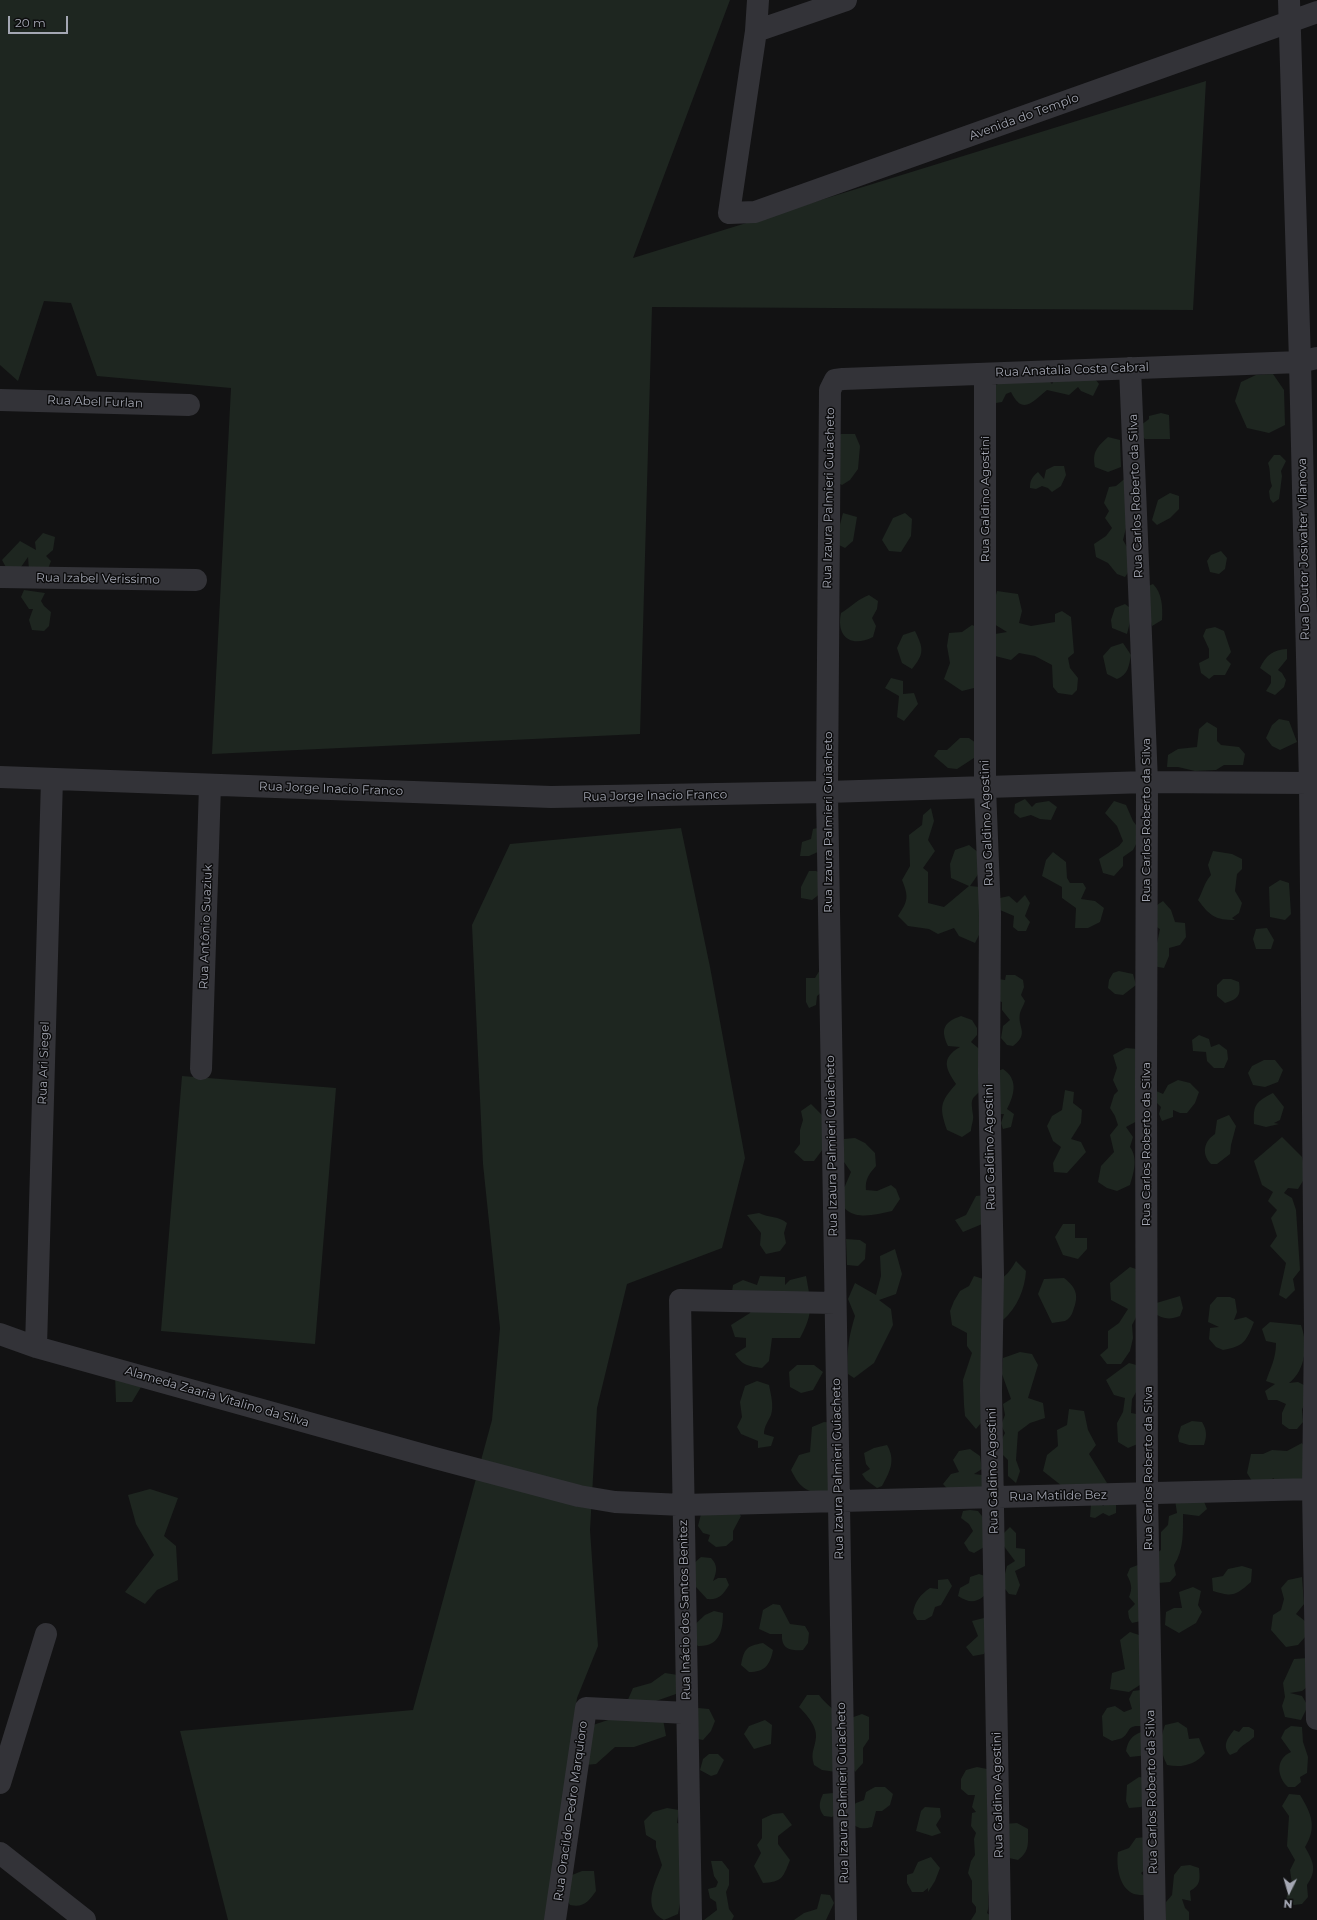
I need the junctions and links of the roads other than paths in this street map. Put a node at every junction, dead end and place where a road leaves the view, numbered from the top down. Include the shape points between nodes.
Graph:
1 (758, 0) edge
2 (846, 0) edge
3 (1289, 0) edge
4 (1317, 12) edge
5 (1290, 22) junction
6 (756, 31) junction
7 (1308, 360) edge
8 (1130, 368) junction
9 (985, 374) junction
10 (843, 379) joint
11 (0, 400) edge
12 (190, 405) dead end
13 (0, 577) edge
14 (196, 580) dead end
15 (0, 777) edge
16 (52, 779) junction
17 (1147, 782) junction
18 (1310, 783) junction
19 (210, 785) junction
20 (985, 788) junction
21 (827, 792) junction
22 (201, 1069) dead end
23 (835, 1303) junction
24 (0, 1334) edge
25 (36, 1347) junction
26 (1313, 1490) junction
27 (1148, 1494) junction
28 (993, 1497) junction
29 (838, 1501) junction
30 (684, 1505) junction
31 (46, 1634) dead end
32 (687, 1713) junction
33 (1317, 1719) edge
34 (0, 1783) edge
35 (0, 1853) edge
36 (85, 1920) edge
37 (555, 1920) edge
38 (691, 1920) edge
39 (846, 1920) edge
40 (1000, 1920) edge
41 (1155, 1920) edge

1 - 6 street
2 - 6 street
3 - 5 street, Rua Doutor Josivalter Vilanova
4 - 5 street, Avenida do Templo
5 - 6 street, Avenida do Templo via 755,212 729,213
5 - 7 street, Rua Doutor Josivalter Vilanova
7 - 8 street, Rua Anatalia Costa Cabral
7 - 18 street, Rua Doutor Josivalter Vilanova
8 - 9 street, Rua Anatalia Costa Cabral
8 - 17 street, Rua Carlos Roberto da Silva
9 - 10 street, Rua Anatalia Costa Cabral
9 - 20 street, Rua Galdino Agostini
10 - 21 street, Rua Izaura Palmieri Guiacheto via 835,380 830,390
11 - 12 street, Rua Abel Furlan
13 - 14 street, Rua Izabel Verissimo
15 - 16 street, Rua Jorge Inacio Franco
16 - 19 street, Rua Jorge Inacio Franco
16 - 25 street, Rua Ari Siegel
17 - 18 street, Rua Jorge Inacio Franco
17 - 20 street, Rua Jorge Inacio Franco
17 - 27 street, Rua Carlos Roberto da Silva
18 - 26 street, Rua Doutor Josivalter Vilanova via 1315,1331
19 - 21 street, Rua Jorge Inacio Franco via 551,797
19 - 22 street, Rua Antônio Suaziuk
20 - 21 street, Rua Jorge Inacio Franco
20 - 28 street, Rua Galdino Agostini via 990,914
21 - 23 street, Rua Izaura Palmieri Guiacheto
23 - 29 street, Rua Izaura Palmieri Guiacheto
23 - 30 street, Rua Inácio dos Santos Benitez via 680,1300
24 - 25 street, Alameda Zaaria Vitalino da Silva
25 - 30 street, Alameda Zaaria Vitalino da Silva via 579,1496 615,1502
26 - 27 street, Rua Matilde Bez
26 - 33 street, Rua Doutor Josivalter Vilanova
27 - 28 street, Rua Matilde Bez
27 - 41 street, Rua Carlos Roberto da Silva
28 - 29 street, Rua Matilde Bez
28 - 40 street, Rua Galdino Agostini
29 - 30 street, Rua Matilde Bez
29 - 39 street, Rua Izaura Palmieri Guiacheto
30 - 32 street, Rua Inácio dos Santos Benitez
31 - 34 street
32 - 37 street, Rua Oracildo Pedro Marquioro via 586,1708
32 - 38 street, Rua Inácio dos Santos Benitez
35 - 36 street

